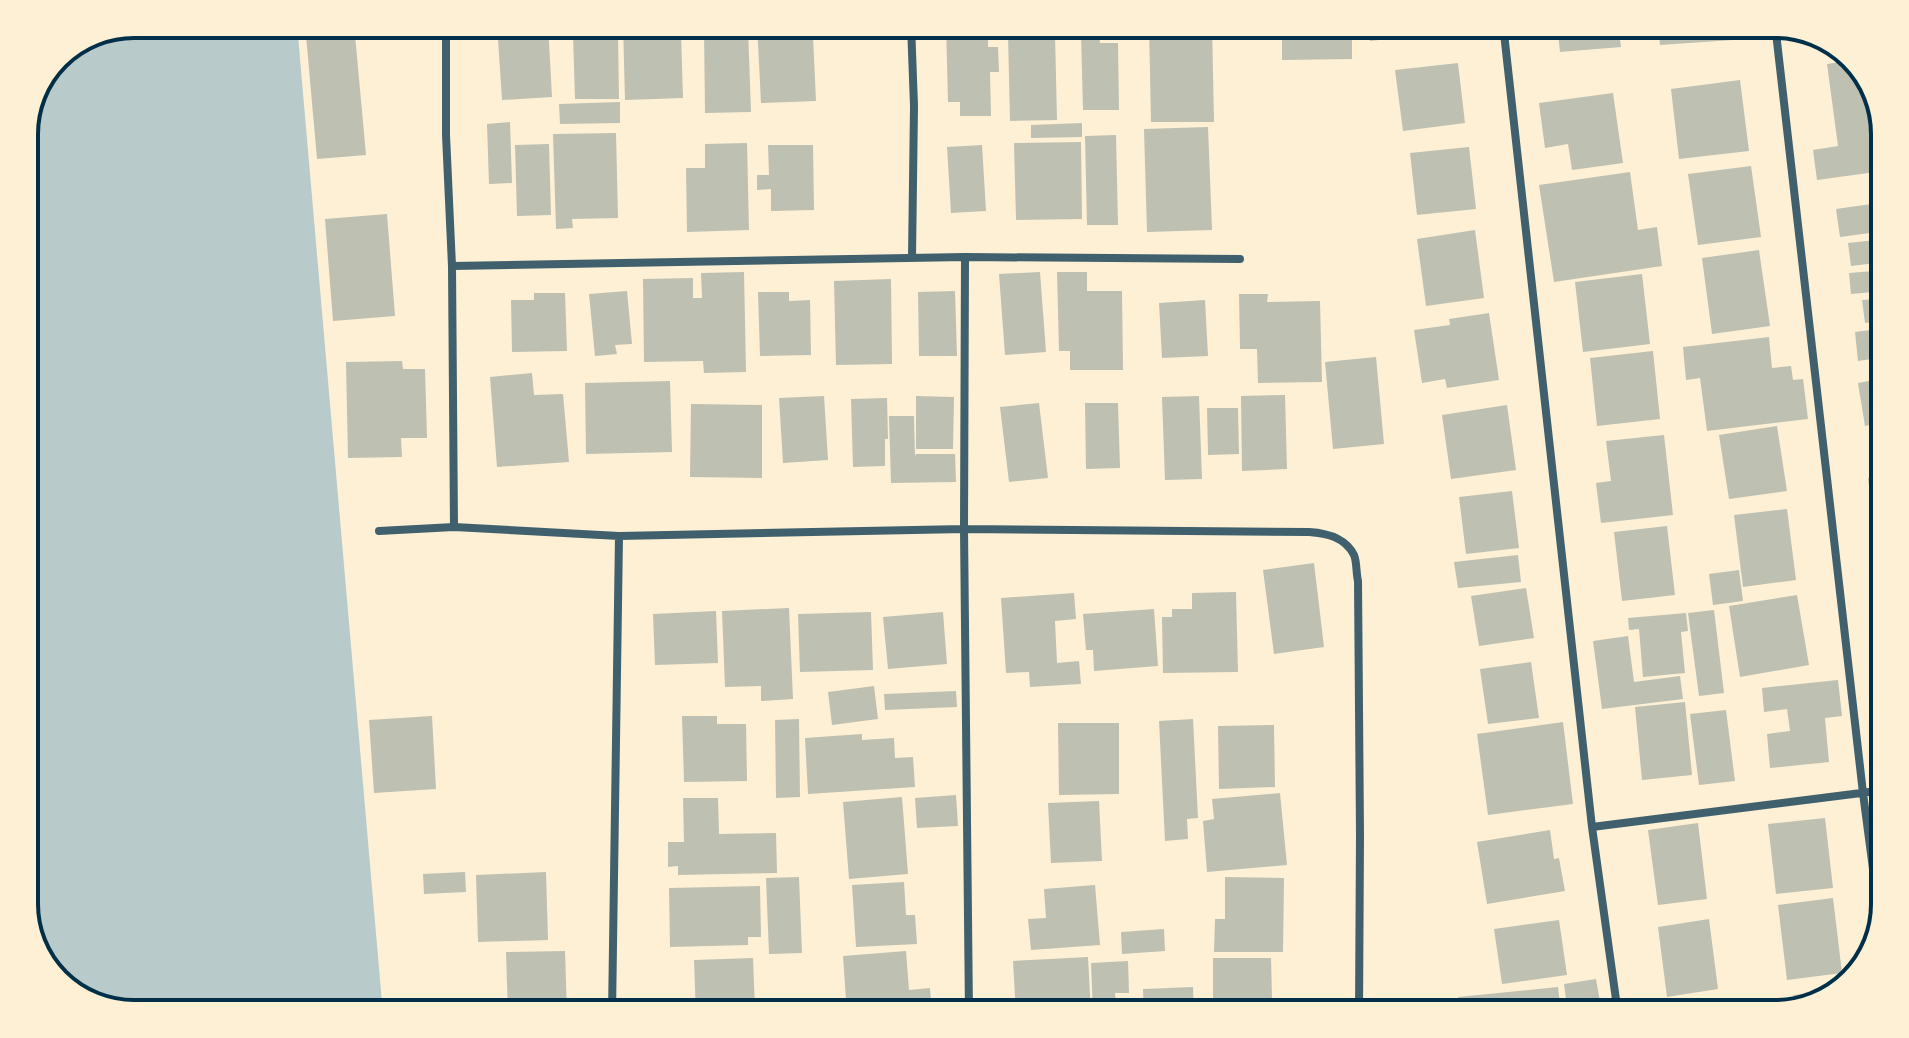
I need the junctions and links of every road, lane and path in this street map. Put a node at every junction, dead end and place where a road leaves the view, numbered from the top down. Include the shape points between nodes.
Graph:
1 (446, 38) edge
2 (912, 38) edge
3 (1505, 38) edge
4 (1777, 38) edge
5 (965, 257) junction
6 (912, 258) junction
7 (1240, 259) dead end
8 (452, 266) junction
9 (454, 527) junction
10 (964, 529) junction
11 (379, 531) dead end
12 (619, 536) junction
13 (1871, 792) edge
14 (1863, 793) junction
15 (1592, 827) junction
16 (1871, 854) edge
17 (612, 1000) edge
18 (969, 1000) edge
19 (1359, 1000) edge
20 (1616, 1000) edge

1 - 8 street
2 - 6 street
3 - 15 street
4 - 14 street
5 - 6 street
5 - 7 street
5 - 10 street
6 - 8 street
8 - 9 street
9 - 11 street
9 - 12 street
10 - 12 street
10 - 18 street
10 - 19 street via 1325,533 1341,540 1354,555
12 - 17 street
13 - 14 street
14 - 15 street
14 - 16 street
15 - 20 street

